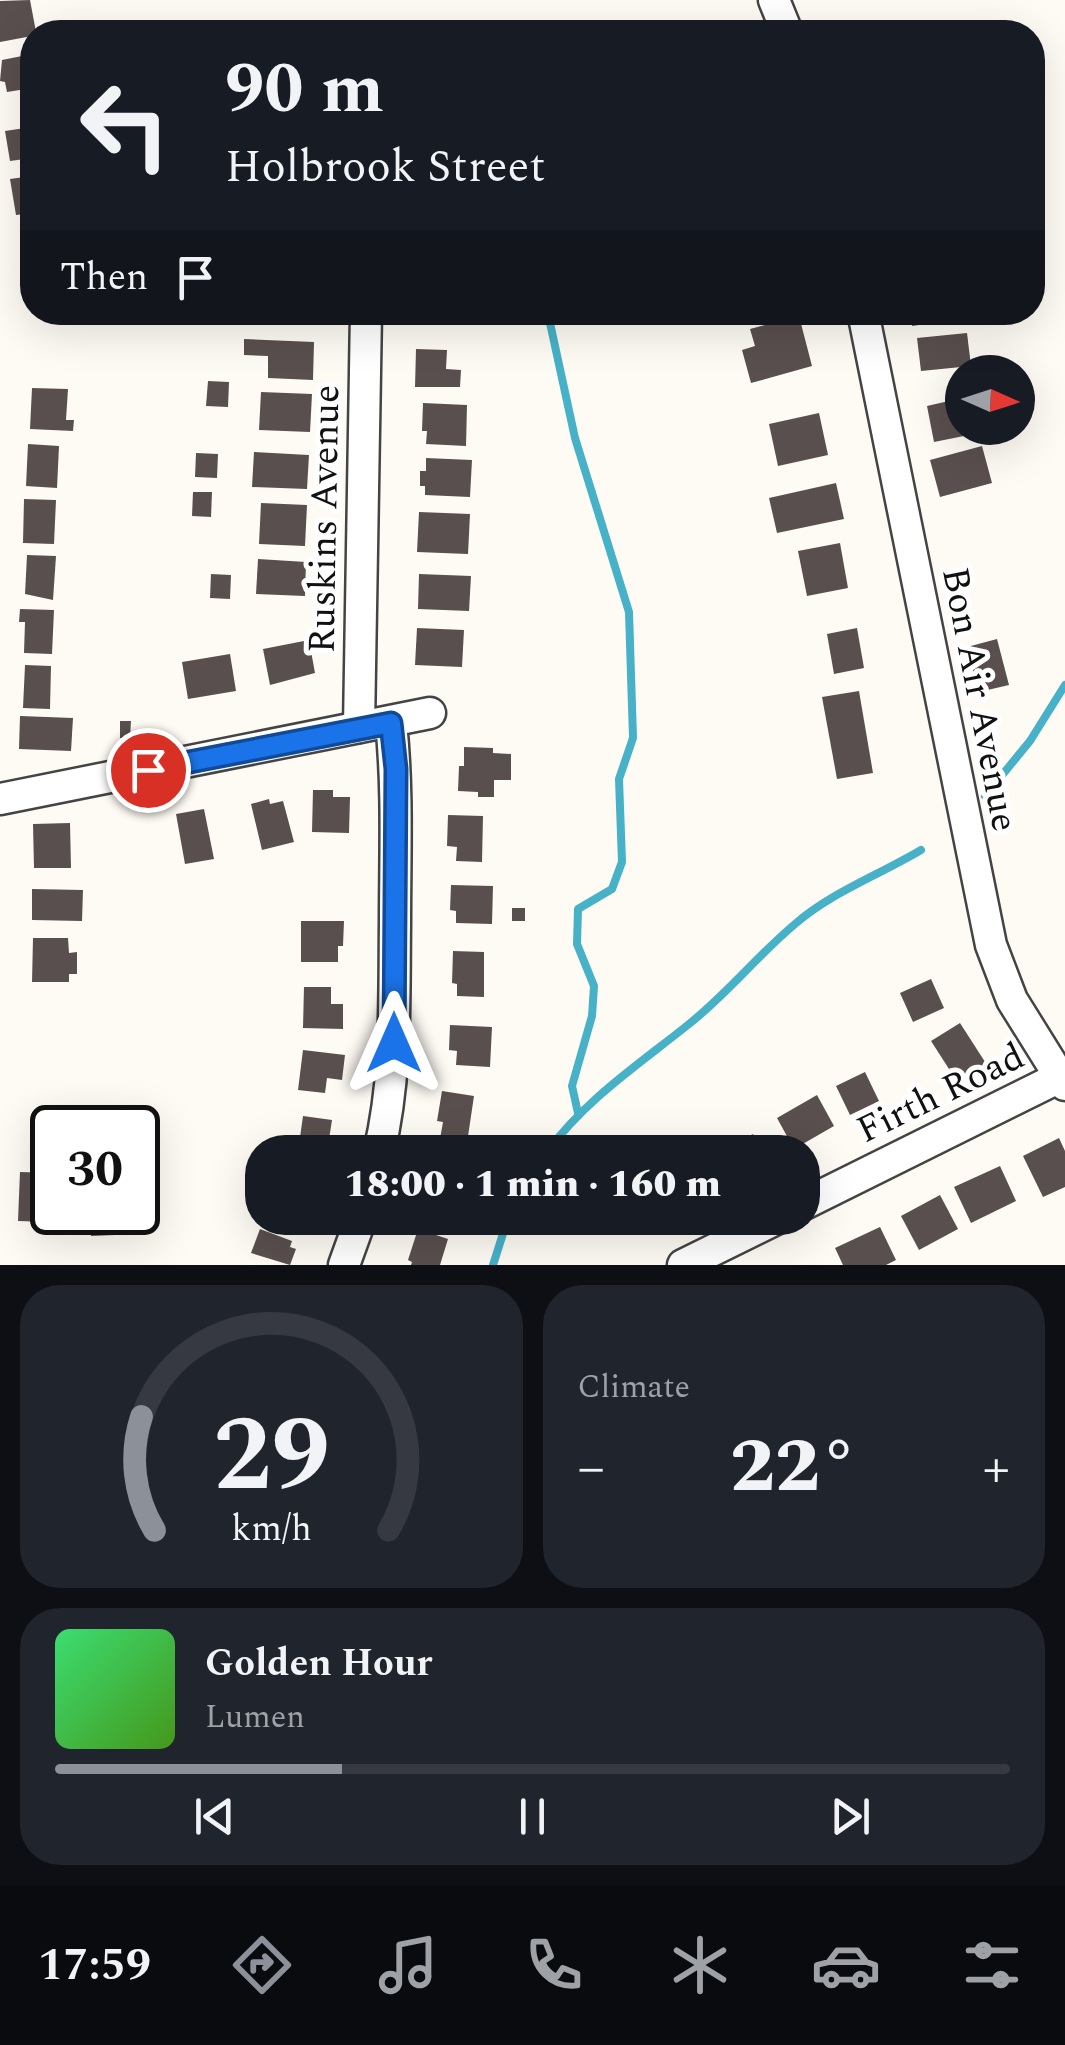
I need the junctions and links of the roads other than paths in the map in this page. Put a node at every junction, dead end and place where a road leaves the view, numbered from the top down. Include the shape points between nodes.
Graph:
1 (366, 325) edge
2 (867, 325) edge
3 (430, 713) dead end
4 (391, 723) junction
5 (359, 727) junction
6 (0, 798) edge
7 (1062, 1081) edge
8 (383, 1135) edge
9 (820, 1197) edge
10 (355, 1235) edge
11 (744, 1235) edge
12 (344, 1265) edge
13 (683, 1265) edge

1 - 5 street, Ruskins Avenue
2 - 7 street, Bon Air Avenue via 991,945 1008,990
3 - 4 street
4 - 5 street
4 - 8 street via 394,1043
5 - 6 street
7 - 9 street, Firth Road
10 - 12 street
11 - 13 street

